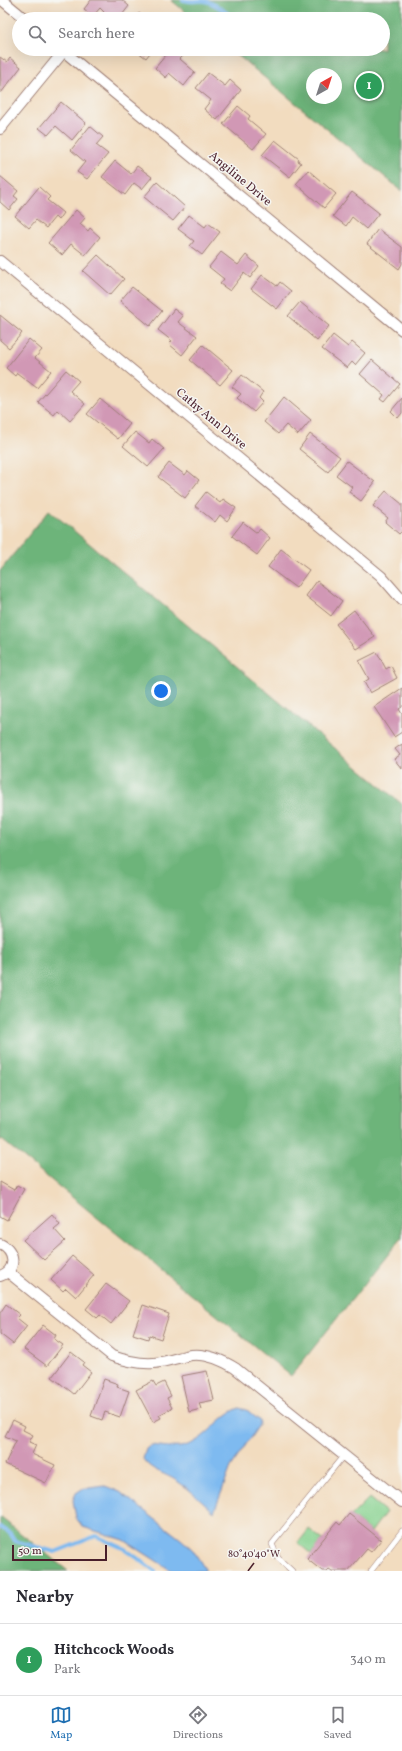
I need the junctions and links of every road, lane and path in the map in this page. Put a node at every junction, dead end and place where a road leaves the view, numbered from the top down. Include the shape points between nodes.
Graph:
1 (2, 0) edge
2 (17, 12) edge
3 (58, 56) edge
4 (70, 56) edge
5 (0, 129) edge
6 (0, 261) edge
7 (402, 330) edge
8 (402, 600) edge
9 (0, 1244) edge
10 (4, 1274) edge
11 (344, 1455) junction
12 (402, 1502) edge
13 (402, 1531) edge
14 (292, 1571) edge
15 (371, 1571) edge

1 - 2 street
3 - 5 street
4 - 7 street, Angiline Drive
6 - 8 street, Cathy Ann Drive via 381,576
9 - 10 street via 11,1252 12,1259 12,1266
10 - 11 street via 112,1356 127,1362 156,1363 192,1355 222,1360
11 - 12 street
11 - 14 lane via 272,1544 278,1558
13 - 15 lane

